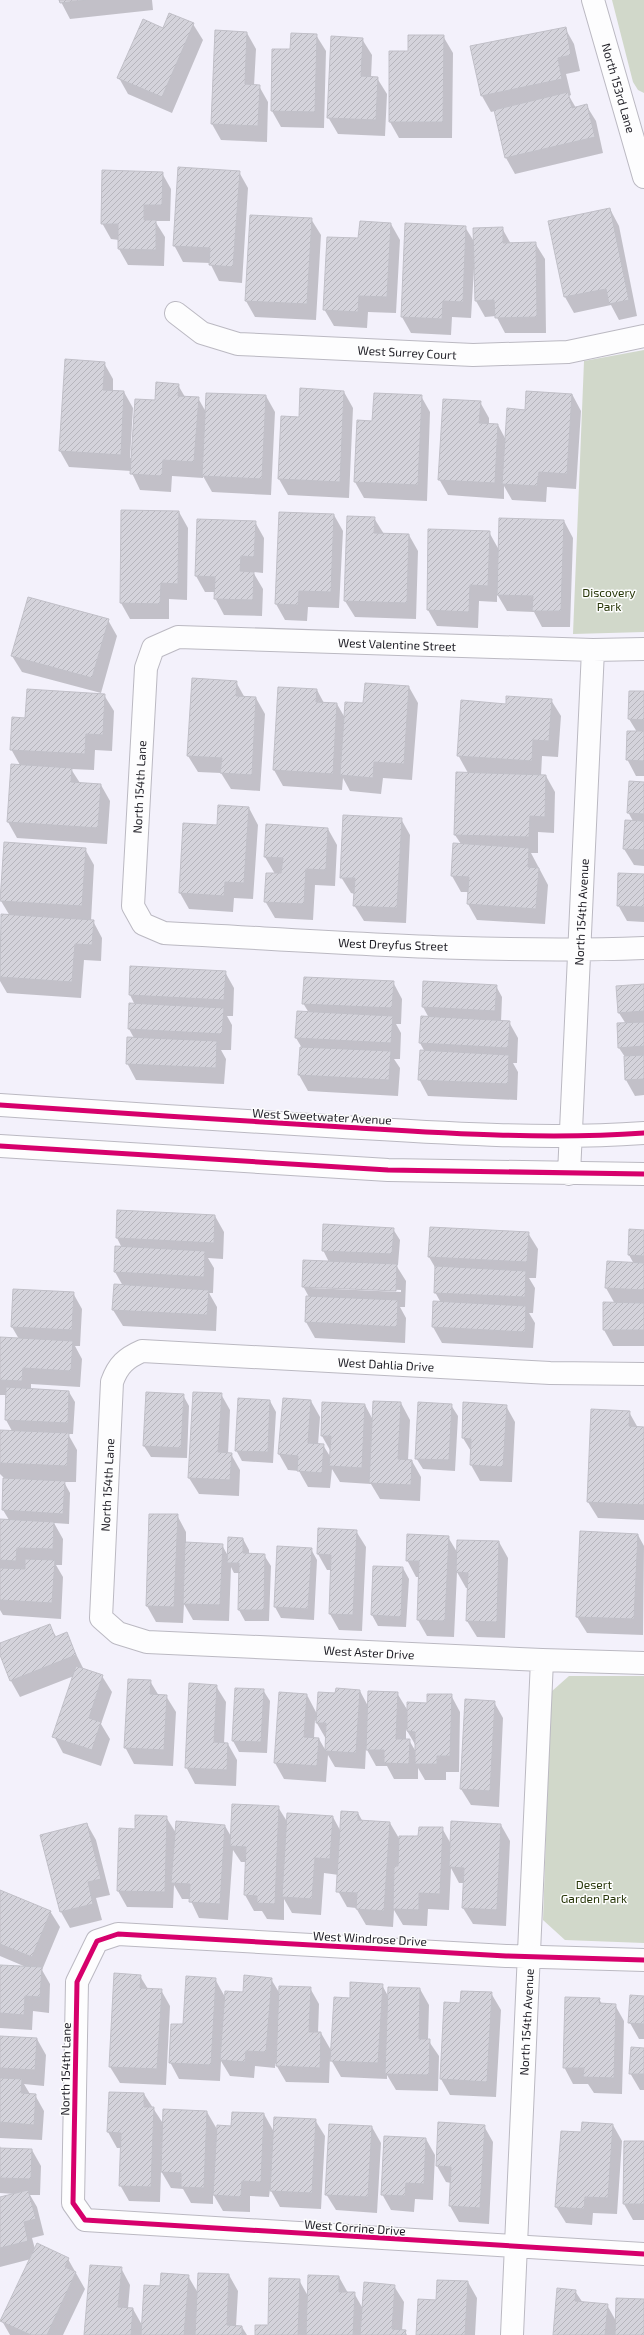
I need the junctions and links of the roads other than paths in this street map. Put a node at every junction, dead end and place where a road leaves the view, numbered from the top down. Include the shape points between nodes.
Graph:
1 (593, 0) edge
2 (635, 114) edge
3 (644, 177) edge
4 (176, 313) dead end
5 (644, 336) edge
6 (153, 648) joint
7 (644, 649) edge
8 (593, 650) junction
9 (143, 924) joint
10 (644, 948) edge
11 (579, 950) junction
12 (0, 1105) edge
13 (644, 1133) edge
14 (571, 1136) junction
15 (0, 1146) edge
16 (570, 1174) junction
17 (644, 1174) edge
18 (128, 1357) joint
19 (644, 1374) edge
20 (101, 1618) joint
21 (542, 1660) junction
22 (644, 1663) edge
23 (97, 1941) joint
24 (529, 1956) junction
25 (644, 1960) edge
26 (73, 2203) joint
27 (516, 2248) junction
28 (644, 2254) edge
29 (512, 2335) edge

1 - 2 street, North 153rd Lane
2 - 3 street, North 153rd Lane
4 - 5 street, West Surrey Court via 202,333 238,344 473,355 568,352
6 - 8 street, West Valentine Street via 178,637
6 - 9 street, North 154th Lane via 146,668 133,906
7 - 8 street, West Valentine Street
8 - 11 street, North 154th Avenue
9 - 11 street, West Dreyfus Street via 164,933 411,946
10 - 11 street, West Dreyfus Street
11 - 14 street, North 154th Avenue
12 - 14 street, West Sweetwater Avenue via 390,1130
13 - 14 street, West Sweetwater Avenue
14 - 16 street, North 154th Avenue
15 - 16 street via 388,1170
16 - 17 street
18 - 19 street, West Dahlia Drive via 142,1351 550,1373
18 - 20 street, North 154th Lane via 117,1368 112,1382
20 - 21 street, West Aster Drive via 118,1633 147,1642
21 - 22 street, West Aster Drive
21 - 24 street, North 154th Avenue
23 - 24 street, West Windrose Drive via 118,1934
23 - 26 street, North 154th Lane via 76,1982
24 - 25 street, West Windrose Drive
24 - 27 street, North 154th Avenue
26 - 27 street, West Corrine Drive via 84,2220
27 - 28 street, West Corrine Drive
27 - 29 street, North 154th Avenue

